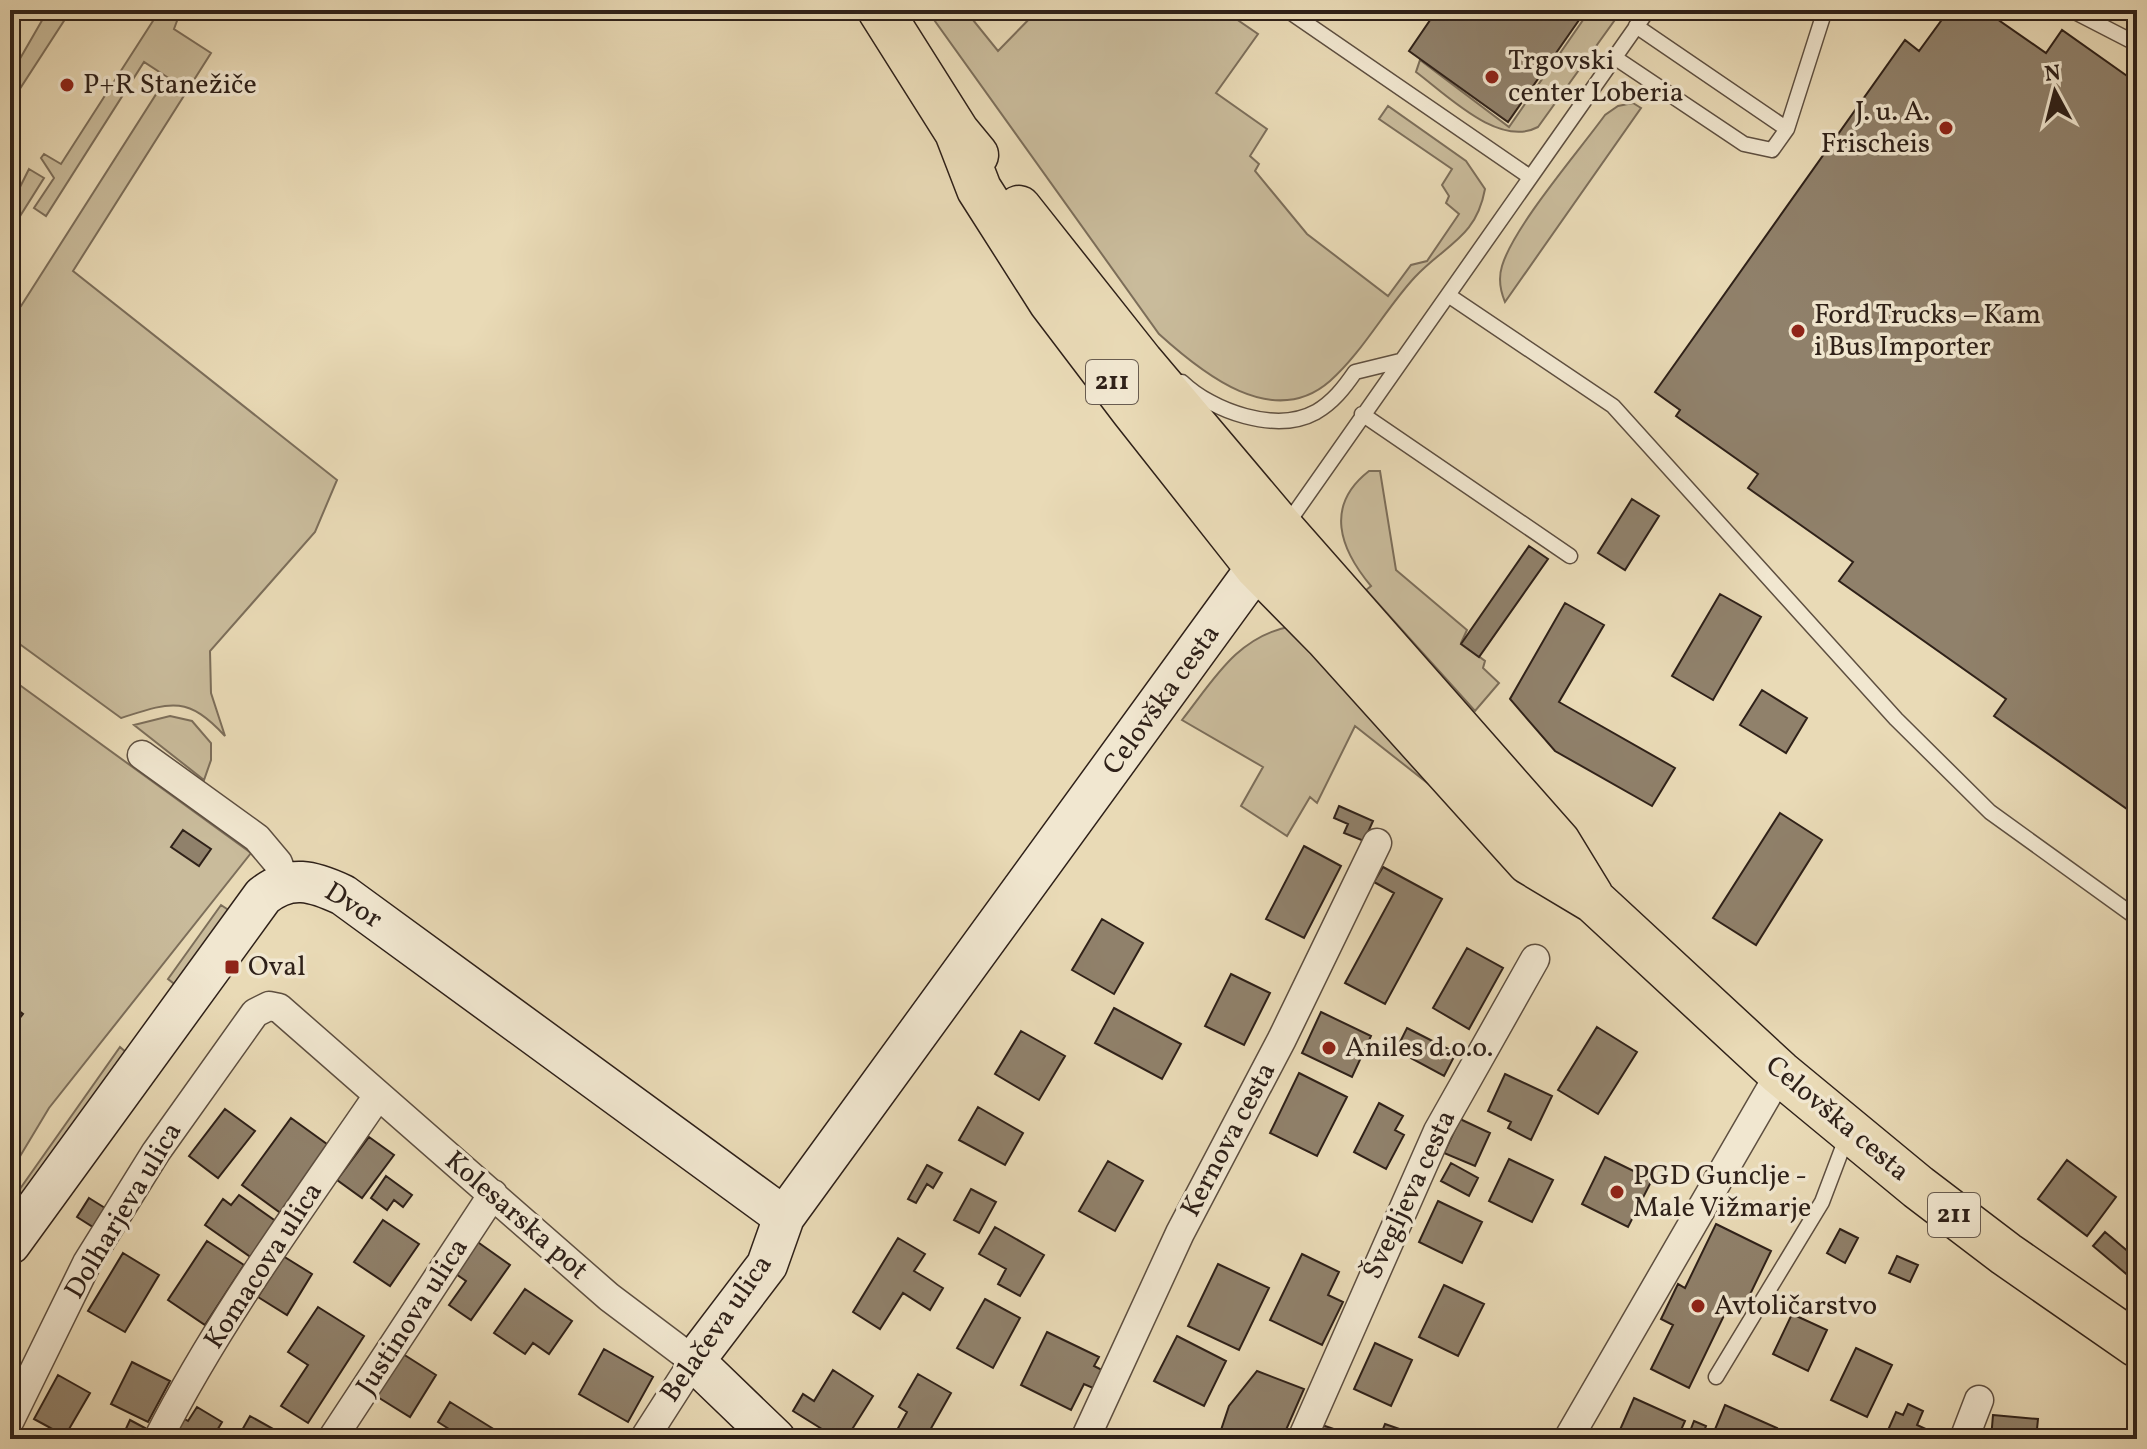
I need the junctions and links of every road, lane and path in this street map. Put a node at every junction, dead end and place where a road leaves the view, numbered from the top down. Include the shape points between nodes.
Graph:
1 (880, 10) edge
2 (1287, 10) edge
3 (1648, 10) edge
4 (1825, 10) edge
5 (2071, 10) edge
6 (1636, 26) junction
7 (2137, 44) edge
8 (1614, 57) junction
9 (1787, 129) junction
10 (957, 132) junction
11 (1530, 177) junction
12 (1448, 295) junction
13 (1105, 313) junction
14 (1400, 361) junction
15 (1362, 414) junction
16 (1283, 530) junction
17 (1570, 556) dead end
18 (1257, 567) junction
19 (142, 755) dead end
20 (1377, 843) dead end
21 (285, 883) junction
22 (1594, 901) junction
23 (2137, 918) edge
24 (1535, 959) dead end
25 (255, 1013) joint
26 (1780, 1073) junction
27 (377, 1097) junction
28 (1849, 1132) junction
29 (493, 1194) junction
30 (784, 1217) junction
31 (10, 1244) edge
32 (2137, 1345) edge
33 (694, 1361) junction
34 (1716, 1377) dead end
35 (1979, 1400) dead end
36 (10, 1420) edge
37 (158, 1439) edge
38 (332, 1439) edge
39 (644, 1439) edge
40 (775, 1439) edge
41 (1085, 1439) edge
42 (1302, 1439) edge
43 (1568, 1439) edge
44 (1964, 1439) edge

1 - 10 main road, 211
2 - 11 lane
3 - 6 lane
4 - 9 lane
5 - 7 lane
6 - 8 lane
6 - 9 lane
8 - 9 lane via 1744,144 1772,150
8 - 11 lane
10 - 13 main road, 211
10 - 18 main road, 211 via 979,189 1051,302
11 - 12 lane
12 - 14 lane
12 - 23 lane via 1613,406 1896,719 1990,812
13 - 14 lane via 1129,323 1189,389 1249,417 1313,414 1339,396 1355,372
13 - 16 main road, 211
14 - 15 lane
15 - 16 lane
15 - 17 lane
16 - 18 main road
16 - 22 main road, Celovška cesta / 211 via 1558,842
18 - 22 main road, Celovška cesta / 211 via 1529,862
18 - 30 street, Celovška cesta
19 - 21 street via 257,838 278,863
20 - 41 street, Kernova cesta via 1180,1233
21 - 30 street, Dvor via 316,882 343,895
21 - 31 street, Dvor via 258,902
22 - 26 main road, Celovška cesta / 211
24 - 42 street, Švegljeva cesta via 1438,1131
25 - 27 street, Kolesarska pot via 279,1008
25 - 36 street, Dolharjeva ulica via 156,1152 87,1263
26 - 28 main road, Celovška cesta / 211
26 - 43 street
27 - 29 street, Kolesarska pot
27 - 37 street, Komacova ulica via 270,1254
28 - 32 main road, Celovška cesta / 211 via 2006,1254
28 - 34 lane via 1822,1202
29 - 33 street, Kolesarska pot via 609,1297
29 - 38 street, Justinova ulica
30 - 33 street, Belačeva ulica via 767,1265
33 - 39 street, Belačeva ulica
33 - 40 street, Kolesarska pot
35 - 44 street

